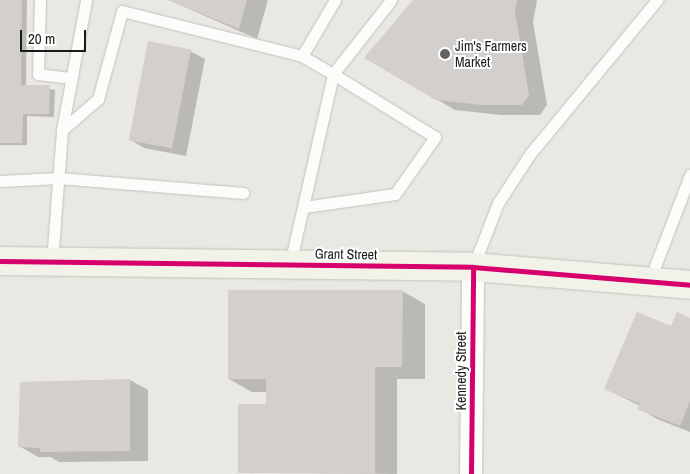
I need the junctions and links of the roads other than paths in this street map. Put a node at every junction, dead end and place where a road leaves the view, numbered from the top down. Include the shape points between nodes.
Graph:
1 (40, 0) edge
2 (86, 0) edge
3 (335, 0) edge
4 (391, 0) edge
5 (657, 0) edge
6 (124, 6) edge
7 (302, 56) junction
8 (333, 74) junction
9 (72, 78) junction
10 (62, 130) junction
11 (690, 174) edge
12 (58, 178) junction
13 (0, 181) edge
14 (243, 193) dead end
15 (304, 207) junction
16 (0, 261) edge
17 (52, 262) junction
18 (290, 265) junction
19 (473, 268) junction
20 (649, 282) junction
21 (690, 285) edge
22 (471, 474) edge

1 - 9 lane via 38,74
2 - 9 lane
3 - 7 lane
4 - 8 lane
5 - 19 lane via 530,154 498,203
6 - 7 lane
6 - 10 lane via 98,99
7 - 8 lane
8 - 15 lane
8 - 15 lane via 435,136 395,194
9 - 10 lane
10 - 12 lane
11 - 20 lane
12 - 13 lane
12 - 14 lane
12 - 17 lane
15 - 18 lane
16 - 17 street, Grant Street
17 - 18 street, Grant Street
18 - 19 street, Grant Street
19 - 20 street, Grant Street
19 - 22 street, Kennedy Street
20 - 21 street, Grant Street

